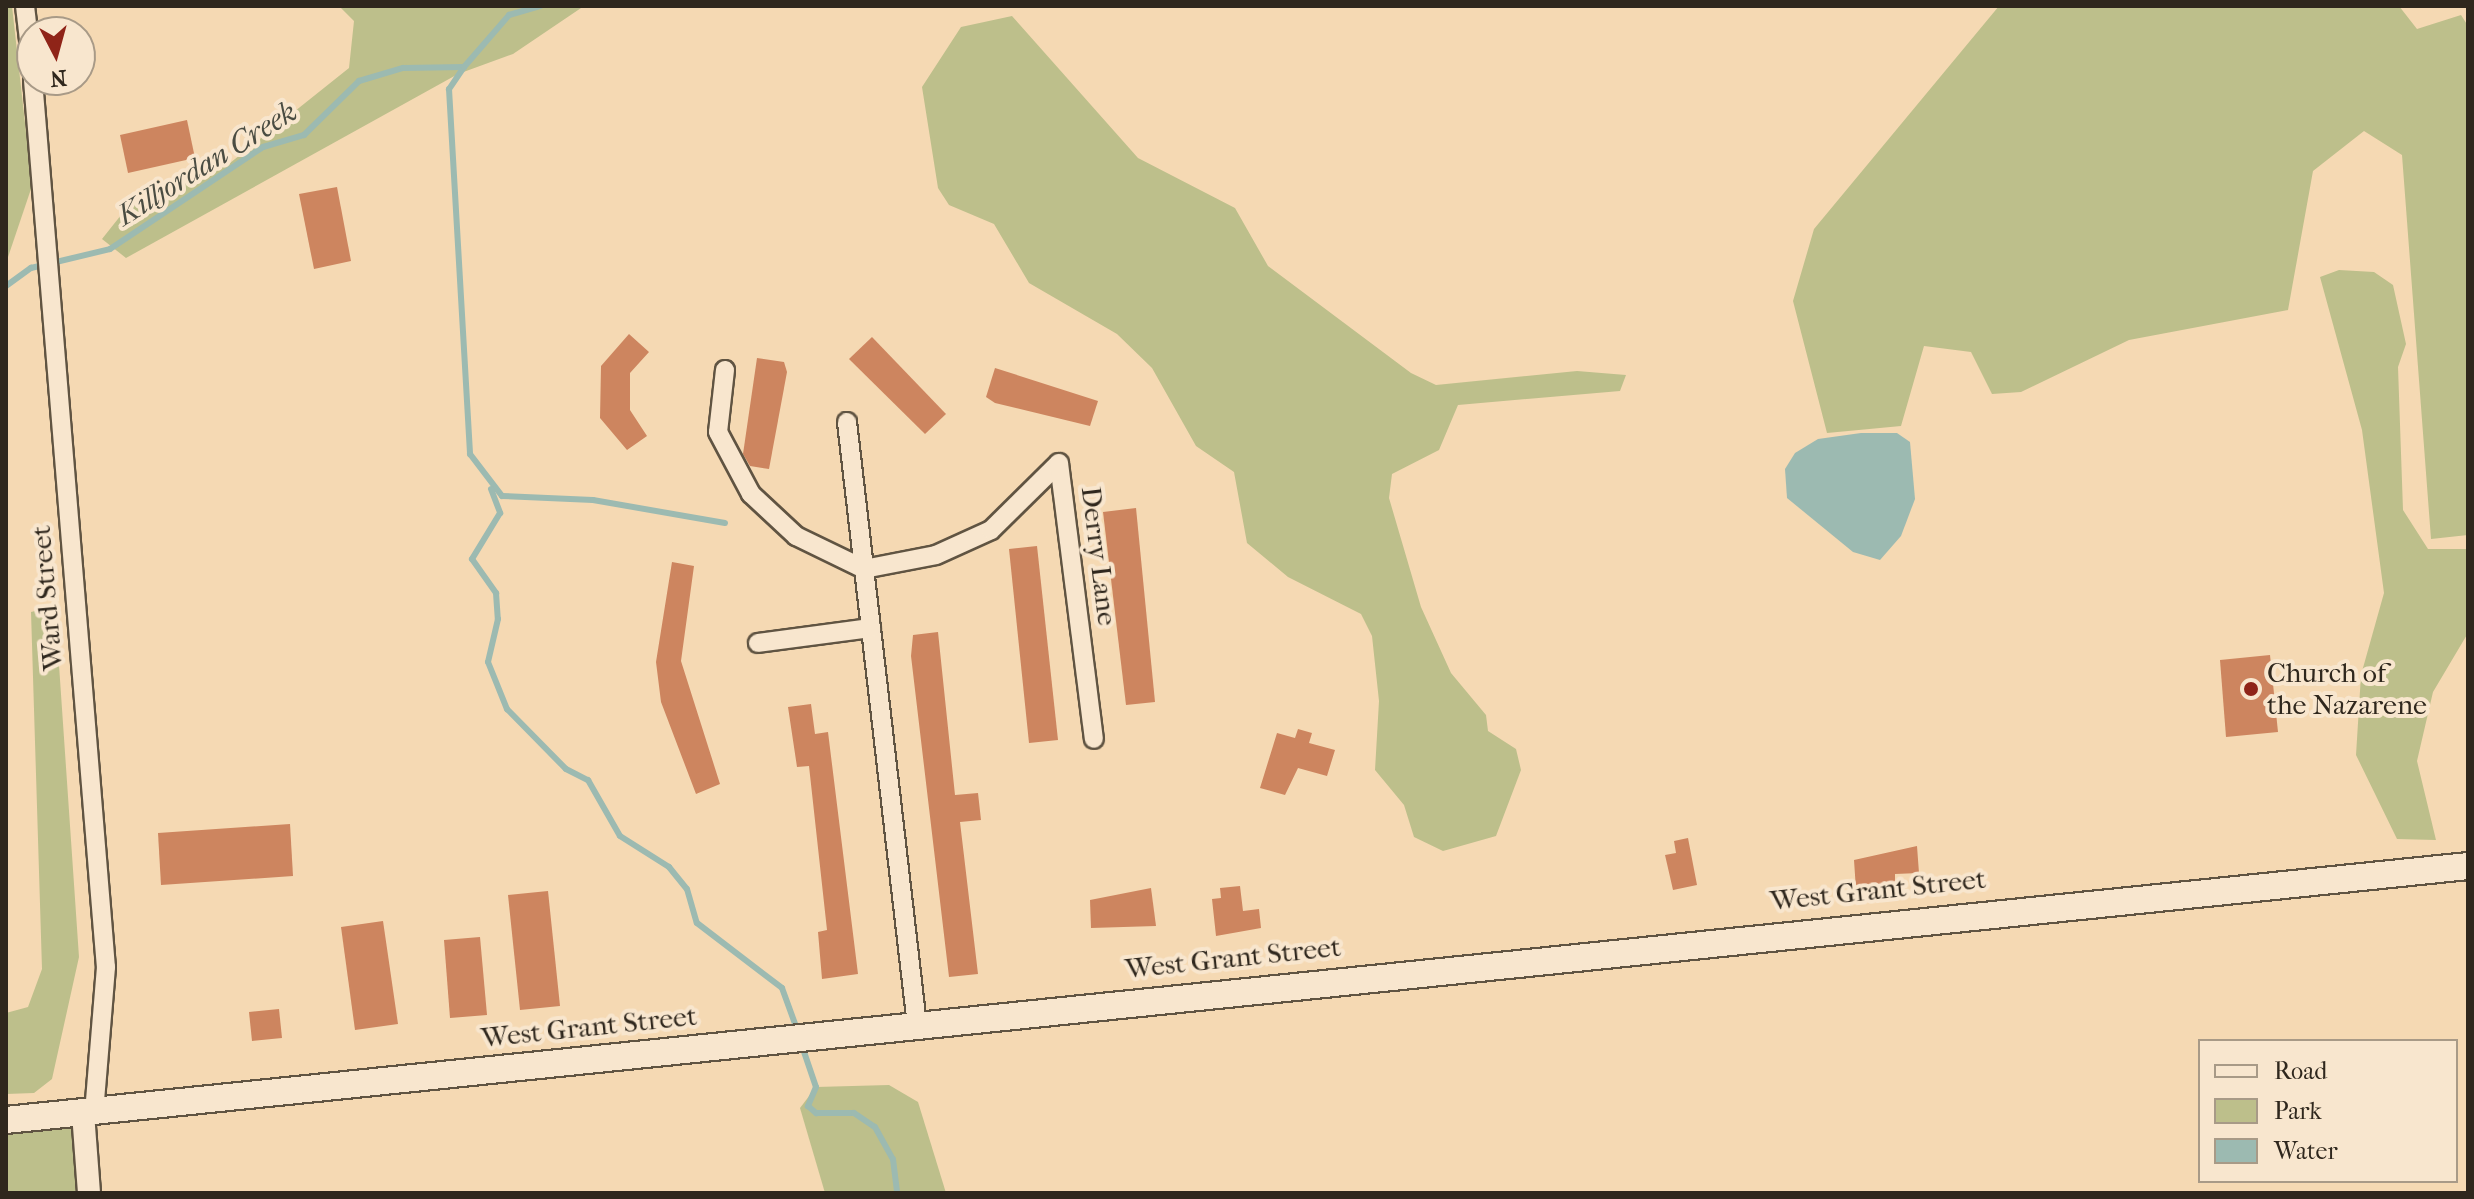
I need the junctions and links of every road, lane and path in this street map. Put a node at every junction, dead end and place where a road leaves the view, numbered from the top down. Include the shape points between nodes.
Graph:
1 (34, 96) edge
2 (725, 370) dead end
3 (847, 422) dead end
4 (864, 569) junction
5 (871, 628) junction
6 (758, 643) dead end
7 (1094, 739) dead end
8 (2468, 866) edge
9 (917, 1025) junction
10 (89, 1112) junction
11 (6, 1120) edge
12 (89, 1193) edge

1 - 10 street, Ward Street via 106,967
2 - 4 street via 718,432 751,494 796,536
3 - 4 street
4 - 5 street
4 - 7 street, Derry Lane via 936,555 991,530 1059,463
5 - 6 street
5 - 9 street
8 - 9 main road, West Grant Street
9 - 10 main road, West Grant Street
10 - 11 main road, West Grant Street
10 - 12 street

